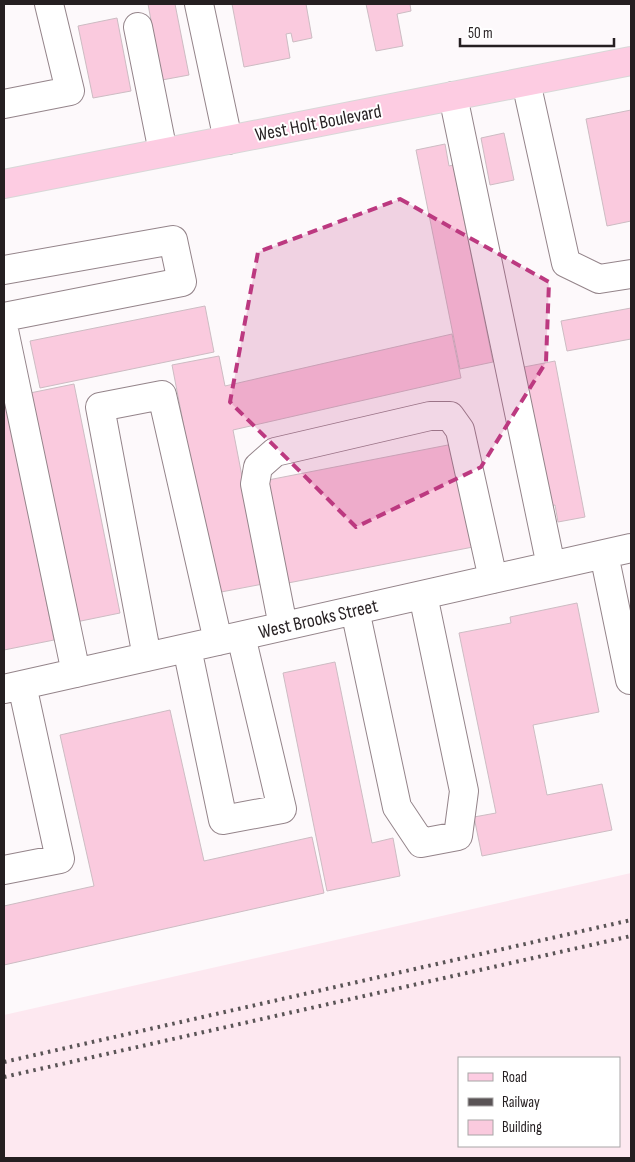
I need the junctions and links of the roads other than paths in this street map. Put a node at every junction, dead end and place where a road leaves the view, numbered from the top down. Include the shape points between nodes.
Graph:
1 (49, 4) edge
2 (199, 4) edge
3 (138, 27) dead end
4 (631, 61) edge
5 (526, 82) junction
6 (453, 96) junction
7 (4, 104) edge
8 (228, 140) junction
9 (163, 152) junction
10 (4, 184) edge
11 (4, 270) edge
12 (631, 274) edge
13 (4, 318) edge
14 (4, 330) edge
15 (631, 548) edge
16 (604, 554) junction
17 (551, 566) junction
18 (494, 579) junction
19 (423, 595) junction
20 (355, 610) junction
21 (283, 626) junction
22 (229, 638) junction
23 (187, 648) junction
24 (147, 657) junction
25 (76, 673) junction
26 (630, 680) edge
27 (13, 687) edge
28 (4, 870) edge

1 - 7 street via 70,91
2 - 8 street
3 - 9 street
4 - 5 main road, West Holt Boulevard
5 - 6 main road, West Holt Boulevard
5 - 12 street via 566,263 599,279
6 - 8 main road, West Holt Boulevard
6 - 17 street
8 - 9 main road, West Holt Boulevard
9 - 10 main road, West Holt Boulevard
11 - 13 street via 173,240 182,282
14 - 25 street
15 - 16 street, West Brooks Street
16 - 17 street, West Brooks Street
16 - 26 street
17 - 18 street, West Brooks Street
18 - 19 street, West Brooks Street
18 - 21 street via 460,430 450,416 430,416 275,452 258,467 256,484
19 - 20 street, West Brooks Street
19 - 20 street via 464,791 458,836 421,843 397,807
20 - 21 street, West Brooks Street
21 - 22 street, West Brooks Street
22 - 23 street, West Brooks Street
22 - 23 street via 282,809 223,820
22 - 24 street via 162,395 100,408
23 - 24 street, West Brooks Street
24 - 25 street, West Brooks Street
25 - 27 street, West Brooks Street
27 - 28 street via 60,859

